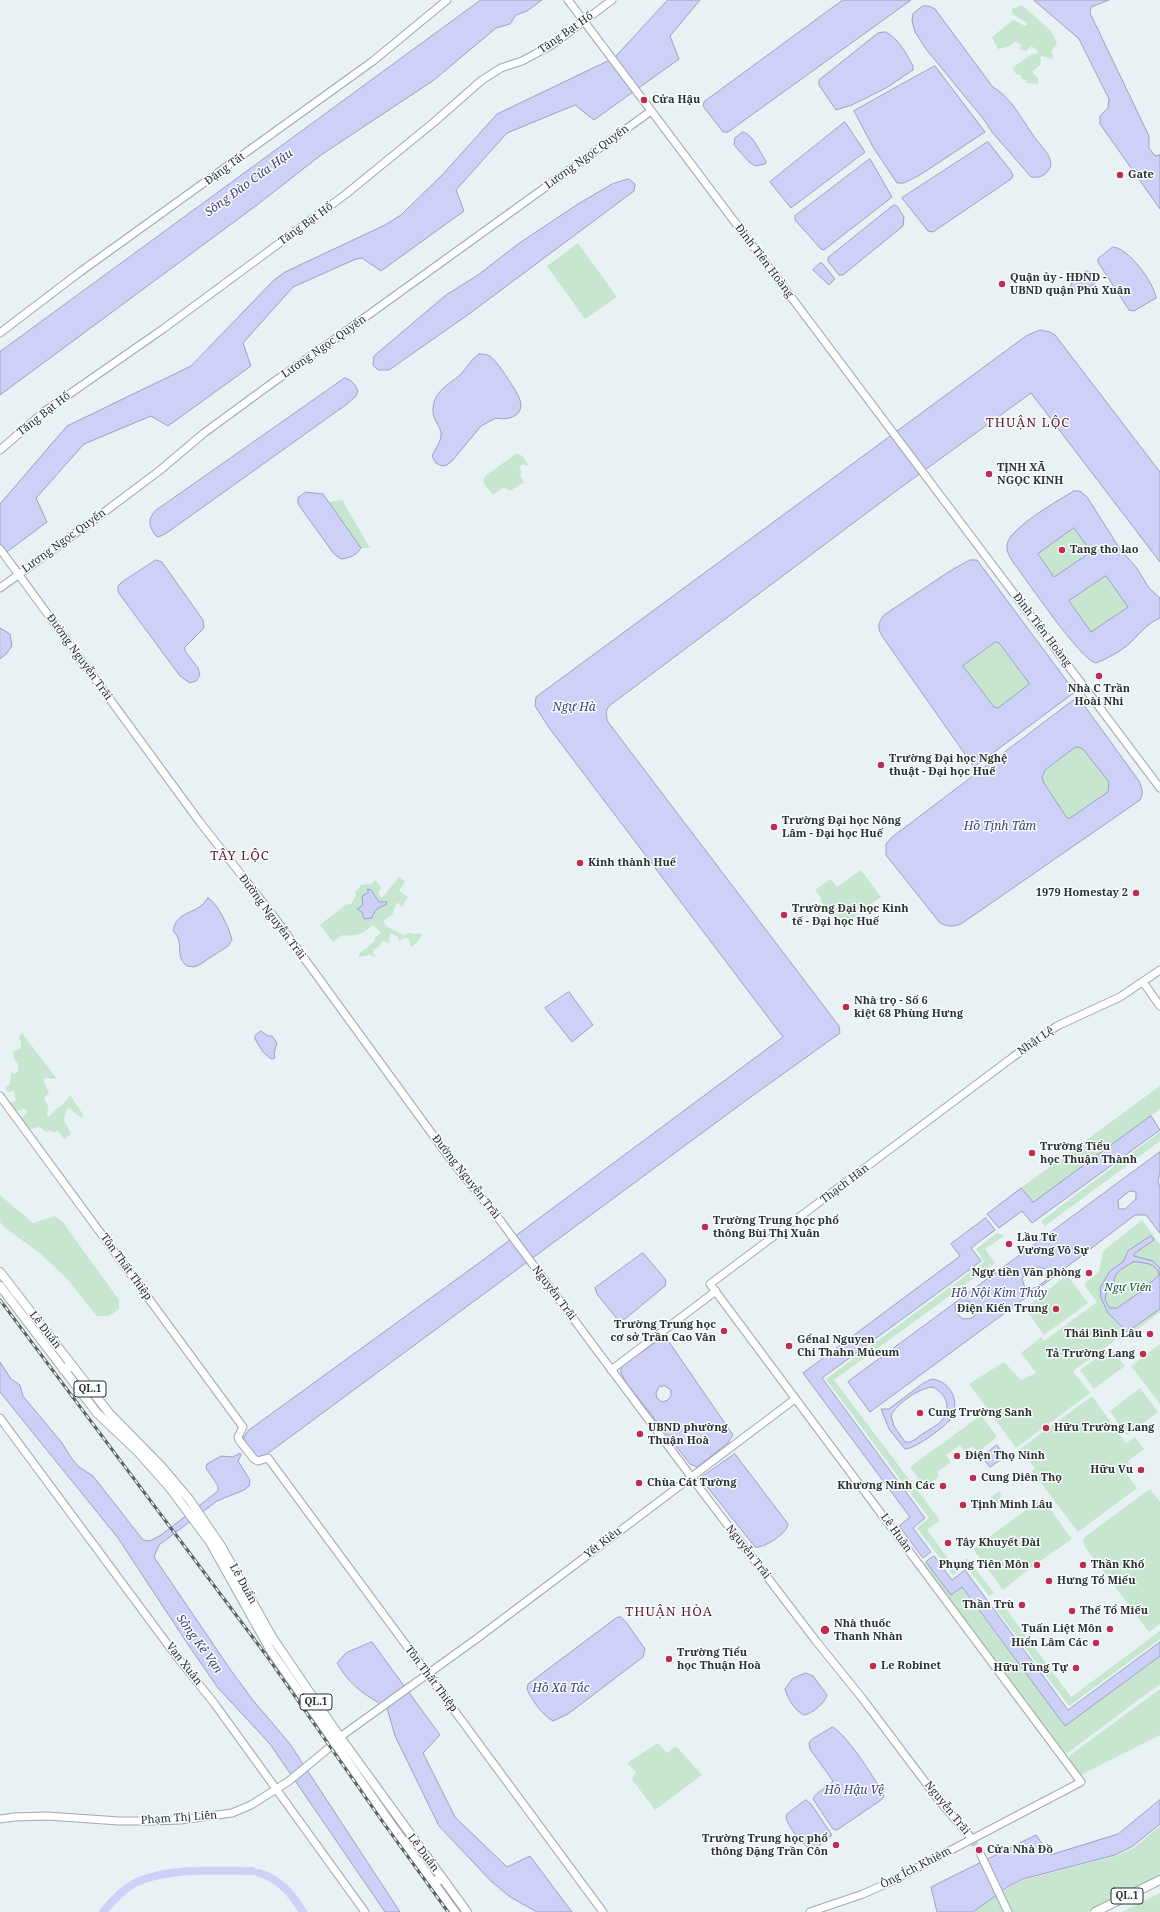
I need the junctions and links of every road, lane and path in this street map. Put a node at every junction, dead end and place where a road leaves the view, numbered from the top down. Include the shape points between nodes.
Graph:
1 (447, 0) edge
2 (568, 0) edge
3 (612, 0) edge
4 (584, 22) junction
5 (651, 111) junction
6 (0, 333) edge
7 (0, 450) edge
8 (4, 554) edge
9 (19, 574) junction
10 (0, 588) edge
11 (1160, 788) edge
12 (1160, 970) edge
13 (1143, 982) junction
14 (1160, 1006) edge
15 (0, 1096) edge
16 (920, 1126) joint
17 (530, 1260) joint
18 (0, 1272) edge
19 (710, 1284) joint
20 (0, 1286) edge
21 (716, 1292) junction
22 (68, 1367) junction
23 (611, 1370) junction
24 (795, 1399) junction
25 (0, 1418) edge
26 (691, 1476) junction
27 (269, 1639) junction
28 (427, 1674) junction
29 (337, 1739) junction
30 (1081, 1782) joint
31 (276, 1790) junction
32 (0, 1819) edge
33 (972, 1839) junction
34 (981, 1855) tunnel mouth
35 (438, 1880) junction
36 (1160, 1880) edge
37 (1160, 1885) edge
38 (365, 1912) edge
39 (455, 1912) edge
40 (466, 1912) edge
41 (603, 1912) edge
42 (810, 1912) edge
43 (1008, 1912) edge
44 (1094, 1912) edge
45 (1104, 1912) edge

1 - 6 street, Đặng Tất via 373,61 80,272
2 - 4 street, Đinh Tiên Hoàng
3 - 4 street, Tăng Bạt Hổ
4 - 5 street, Đinh Tiên Hoàng
4 - 7 street, Tăng Bạt Hổ via 552,45 522,61 501,68 482,80 346,194 163,329 46,411
5 - 9 street, Lương Ngọc Quyến via 251,398 91,522
5 - 11 street, Đinh Tiên Hoàng
8 - 9 street, Đường Nguyễn Trãi
9 - 10 street, Lương Ngọc Quyến
9 - 17 street, Đường Nguyễn Trãi via 198,821 265,905 454,1164
12 - 13 street, Nhật Lệ
13 - 14 street
13 - 16 street, Nhật Lệ via 1120,997 1057,1026
15 - 28 street, Tôn Thất Thiệp via 243,1427 239,1440 254,1459 258,1461 268,1458
16 - 19 street, Thạch Hãn
17 - 23 street, Nguyễn Trãi
18 - 22 main road, Lê Duẩn / QL.1
19 - 21 street, Lê Huân
20 - 22 main road, Lê Duẩn / QL.1
21 - 23 street
21 - 24 street, Lê Huân
22 - 27 main road, Lê Duẩn / QL.1 via 97,1413 138,1452 170,1488 210,1542
22 - 27 main road, Lê Duẩn / QL.1 via 189,1499 221,1546
23 - 26 street, Nguyễn Trãi
24 - 26 street, Yết Kiêu
24 - 30 street, Lê Huân
25 - 31 street, Vạn Xuân via 214,1703
26 - 28 street, Yết Kiêu
26 - 33 street, Nguyễn Trãi via 901,1751
27 - 29 main road, Lê Duẩn / QL.1
28 - 29 street, Yết Kiêu
28 - 41 street, Tôn Thất Thiệp
29 - 31 street, Phạm Thị Liên via 310,1765
29 - 35 main road, Lê Duẩn / QL.1 via 372,1780
30 - 33 street, Ông Ích Khiêm
31 - 32 street, Phạm Thị Liên via 232,1813 186,1820 124,1822 47,1816
31 - 38 street, Vạn Xuân
33 - 42 street, Ông Ích Khiêm via 869,1891
34 - 43 street
35 - 39 main road, Lê Duẩn / QL.1
35 - 40 main road, Lê Duẩn / QL.1
36 - 44 main road, QL.1
37 - 45 main road, QL.1

